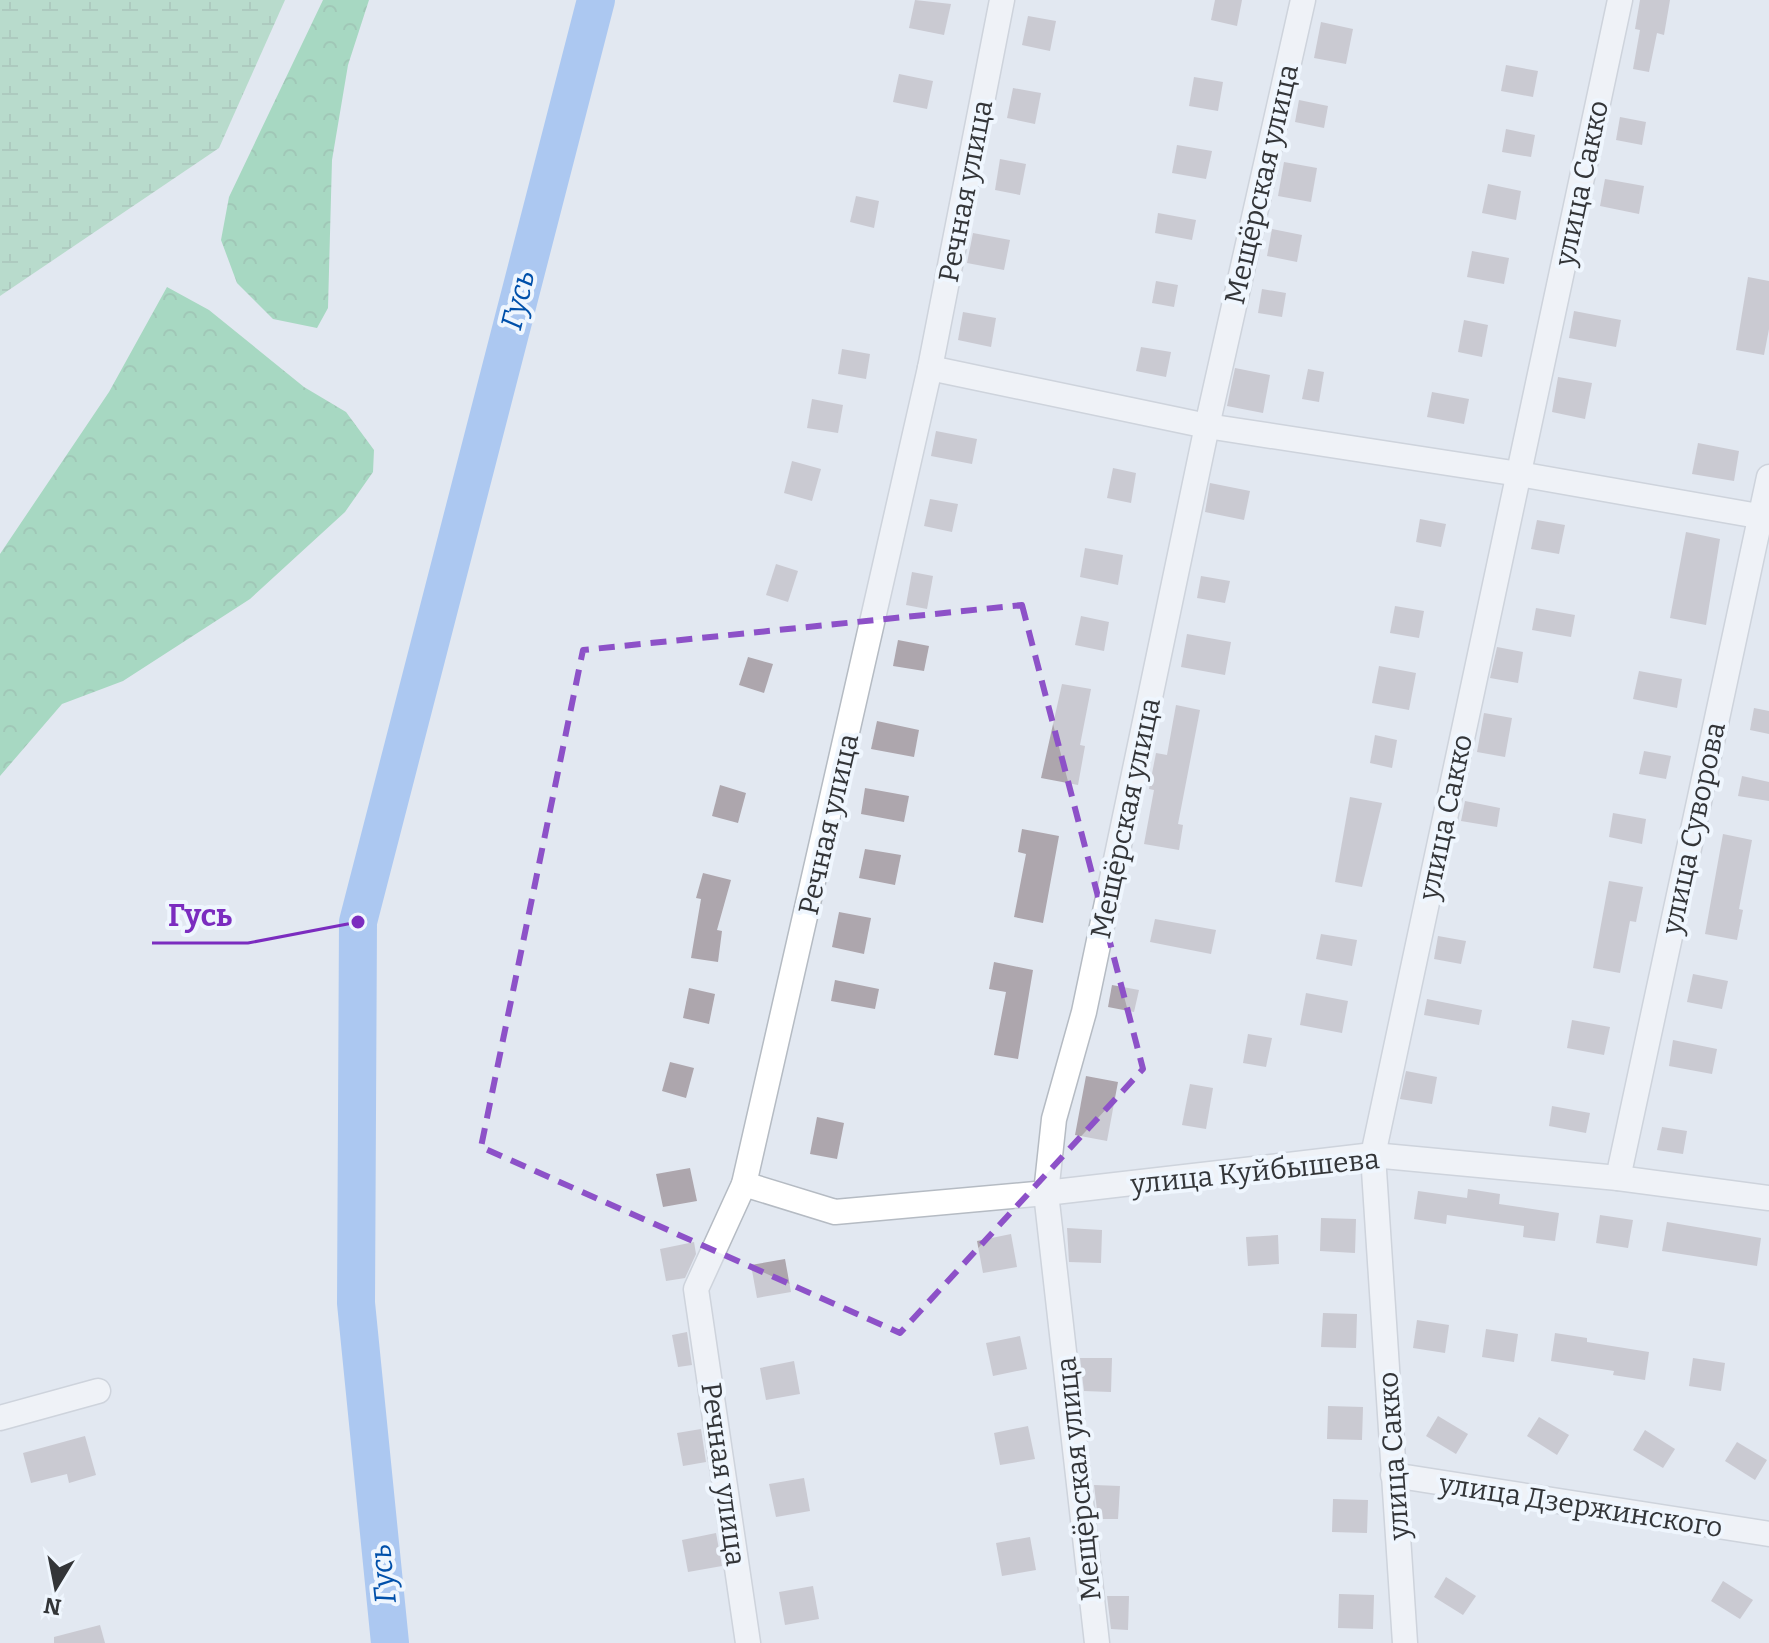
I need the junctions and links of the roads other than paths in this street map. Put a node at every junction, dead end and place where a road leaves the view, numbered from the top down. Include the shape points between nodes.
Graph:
1 (1002, 0) edge
2 (1303, 0) edge
3 (1620, 0) edge
4 (930, 368) junction
5 (1207, 426) junction
6 (1519, 474) junction
7 (1769, 477) edge
8 (1764, 518) edge
9 (1373, 1155) junction
10 (1618, 1178) junction
11 (744, 1184) junction
12 (1046, 1193) junction
13 (1769, 1198) edge
14 (98, 1391) dead end
15 (0, 1418) edge
16 (1393, 1475) junction
17 (1769, 1534) edge
18 (748, 1643) edge
19 (1097, 1643) edge
20 (1405, 1643) edge

1 - 4 street, Речная улица
2 - 5 street, Мещёрская улица
3 - 6 street, улица Сакко
4 - 5 street
4 - 11 street, Речная улица
5 - 6 street
5 - 12 street, Мещёрская улица via 1084,1012 1054,1119
6 - 8 street
6 - 9 street, улица Сакко
7 - 8 street, улица Суворова
8 - 10 street, улица Суворова
9 - 10 street, улица Куйбышева
9 - 12 street, улица Куйбышева
9 - 16 street, улица Сакко
10 - 13 street, улица Куйбышева
11 - 12 street, улица Куйбышева via 835,1212
11 - 18 street, Речная улица via 696,1289
12 - 19 street, Мещёрская улица
14 - 15 street
16 - 17 street, улица Дзержинского
16 - 20 street, улица Сакко

